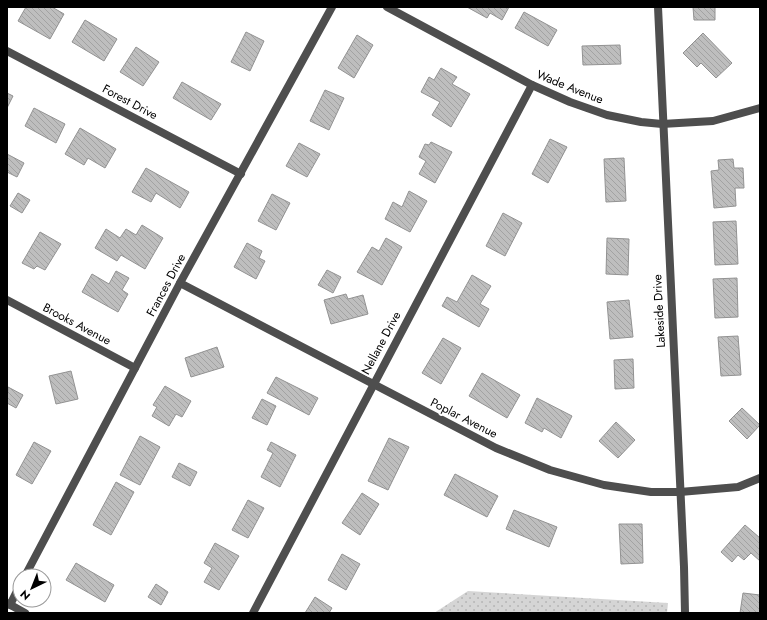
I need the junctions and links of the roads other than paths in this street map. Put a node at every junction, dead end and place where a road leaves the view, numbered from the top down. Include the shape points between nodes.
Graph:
1 (332, 7) edge
2 (387, 7) edge
3 (658, 7) edge
4 (7, 51) edge
5 (532, 86) junction
6 (760, 108) edge
7 (662, 124) junction
8 (241, 174) junction
9 (180, 283) junction
10 (7, 300) edge
11 (135, 368) junction
12 (373, 385) junction
13 (760, 478) edge
14 (680, 492) junction
15 (29, 568) edge
16 (8, 604) edge
17 (25, 613) edge
18 (253, 613) edge
19 (685, 613) edge

1 - 8 street, Frances Drive
2 - 5 street, Wade Avenue
3 - 7 street, Lakeside Drive
4 - 8 street, Forest Drive
5 - 7 street, Wade Avenue via 607,115
5 - 12 street, Nellane Drive
6 - 7 street, Wade Avenue via 713,121
7 - 14 street, Lakeside Drive
8 - 9 street, Frances Drive
9 - 11 street, Frances Drive
9 - 12 street, Poplar Avenue
10 - 11 street, Brooks Avenue
11 - 15 street, Frances Drive
12 - 14 street, Poplar Avenue via 496,448 550,470 604,485 651,492
12 - 18 street, Nellane Drive
13 - 14 street, Poplar Avenue via 738,487
14 - 19 street, Lakeside Drive
16 - 17 street

